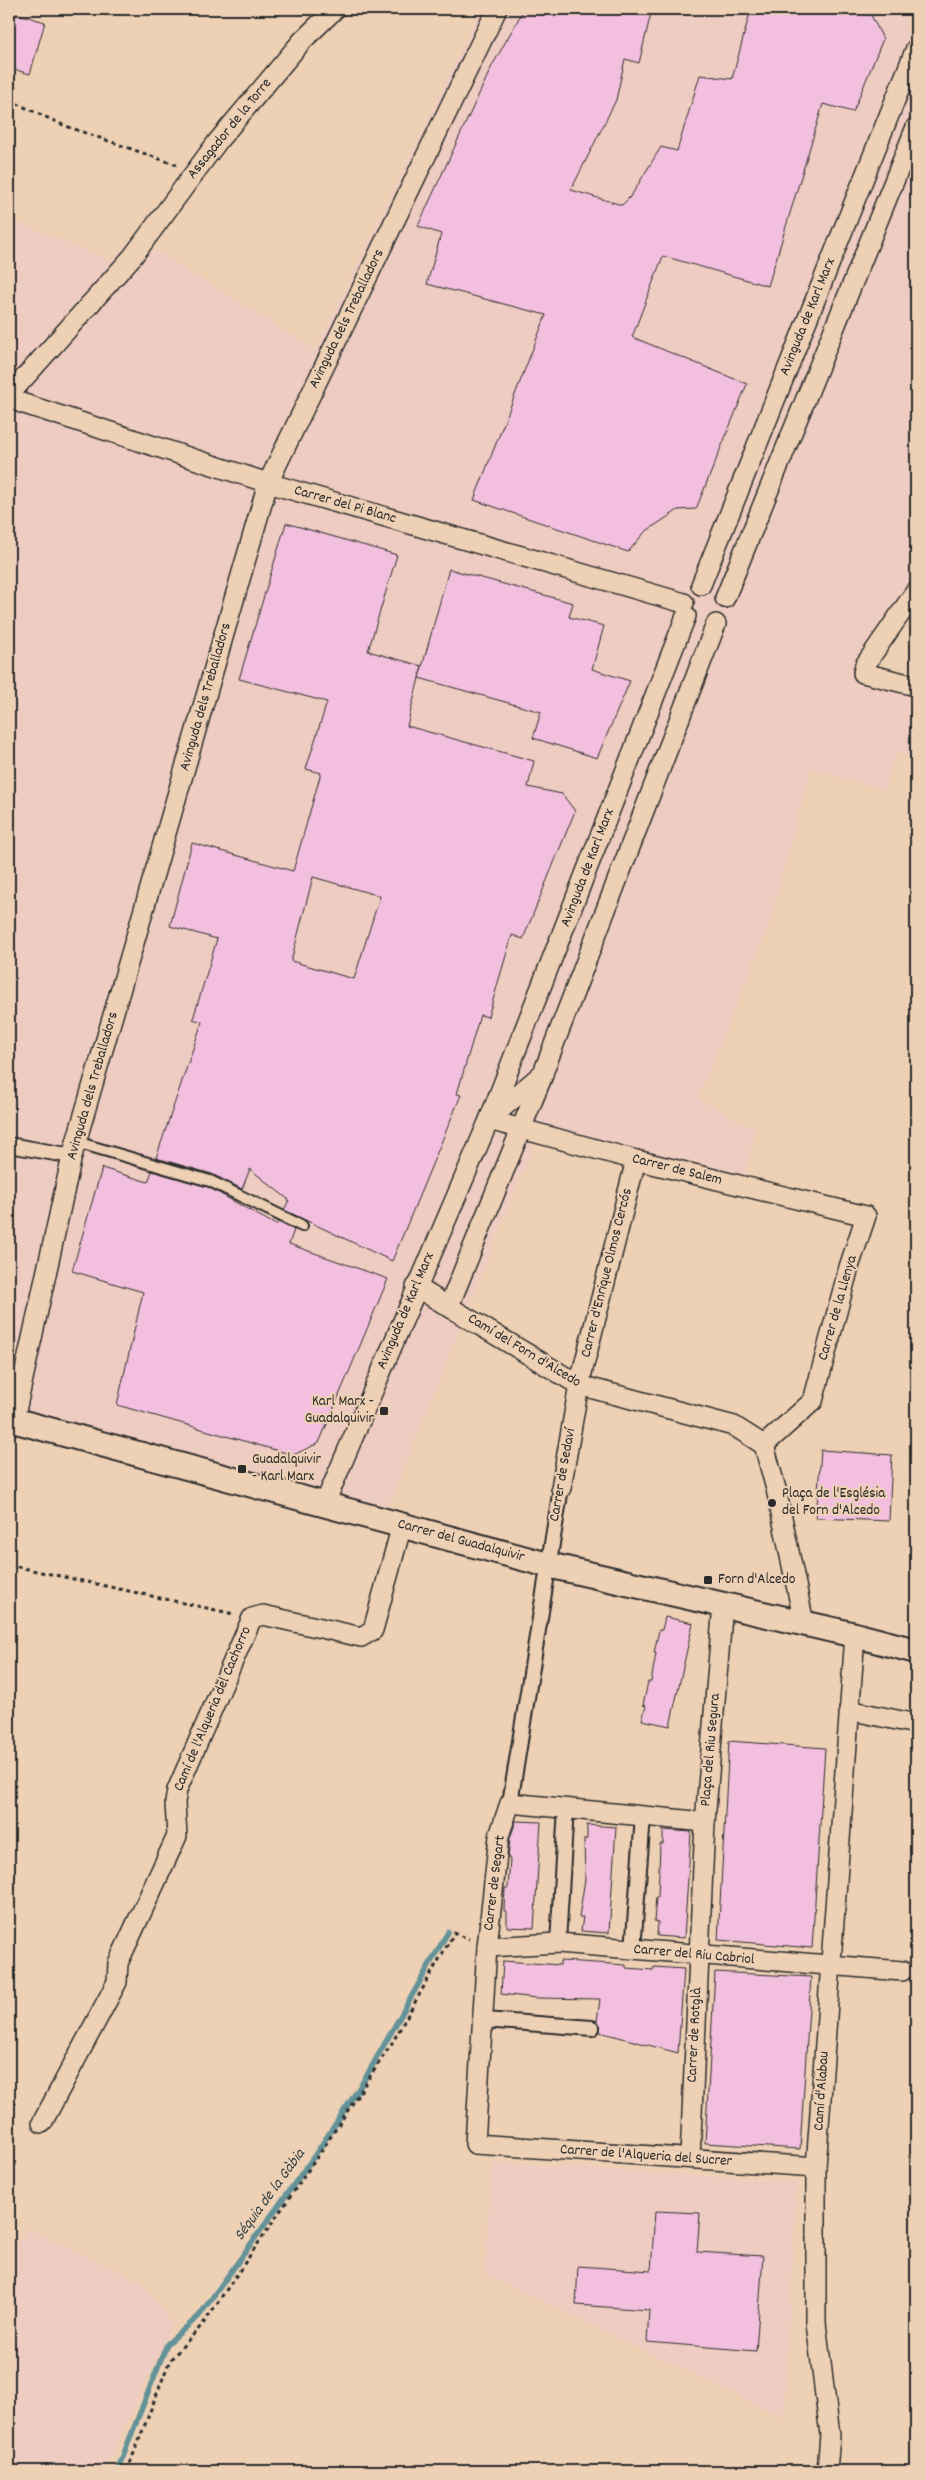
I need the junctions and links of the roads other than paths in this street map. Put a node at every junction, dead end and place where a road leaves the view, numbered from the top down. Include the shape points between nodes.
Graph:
1 (335, 9) edge
2 (497, 9) edge
3 (916, 48) edge
4 (916, 127) edge
5 (9, 397) edge
6 (268, 483) junction
7 (701, 585) junction
8 (916, 591) edge
9 (725, 598) junction
10 (685, 609) junction
11 (716, 624) junction
12 (916, 686) edge
13 (544, 1073) junction
14 (489, 1120) junction
15 (522, 1129) junction
16 (9, 1145) edge
17 (74, 1149) junction
18 (636, 1160) junction
19 (866, 1216) joint
20 (302, 1226) dead end
21 (416, 1287) junction
22 (449, 1306) junction
23 (579, 1385) junction
24 (11, 1419) edge
25 (764, 1445) junction
26 (561, 1488) joint
27 (324, 1503) junction
28 (402, 1525) junction
29 (548, 1565) junction
30 (723, 1604) junction
31 (804, 1623) junction
32 (855, 1634) junction
33 (916, 1651) edge
34 (849, 1710) junction
35 (916, 1724) edge
36 (510, 1803) junction
37 (566, 1808) junction
38 (643, 1816) junction
39 (705, 1822) junction
40 (558, 1943) junction
41 (487, 1947) junction
42 (633, 1950) junction
43 (699, 1955) junction
44 (831, 1966) junction
45 (902, 1971) dead end
46 (484, 2020) junction
47 (592, 2028) dead end
48 (42, 2123) dead end
49 (476, 2144) joint
50 (690, 2158) junction
51 (816, 2168) junction
52 (827, 2471) edge

1 - 5 street, Assagador de la Torre via 302,41 193,175 133,256
2 - 6 street, Avinguda dels Treballadors
3 - 7 street, Avinguda de Karl Marx
4 - 9 street, Avinguda de Karl Marx
5 - 6 street, Carrer del Pi Blanc
6 - 10 street, Carrer del Pi Blanc
6 - 17 street, Avinguda dels Treballadors
7 - 9 street via 713,586
7 - 10 street via 692,588
8 - 12 street via 865,665 863,673
9 - 11 street via 726,610
10 - 11 street via 693,624 700,627
10 - 14 street, Avinguda de Karl Marx
11 - 13 street, Avinguda de Karl Marx
13 - 14 street, Avinguda de Karl Marx
13 - 15 street, Avinguda de Karl Marx
14 - 15 street, Carrer de Salem
14 - 21 street, Avinguda de Karl Marx
15 - 18 street, Carrer de Salem
15 - 22 street, Avinguda de Karl Marx
16 - 17 street
17 - 20 lane via 210,1181
17 - 24 street, Avinguda dels Treballadors
18 - 19 street, Carrer de Salem
18 - 23 street, Carrer d'Enrique Olmos Cercós
19 - 25 street, Carrer de la Llenya via 813,1401
21 - 22 street, Camí del Forn d'Alcedo
21 - 27 street, Avinguda de Karl Marx
22 - 23 street, Camí del Forn d'Alcedo
23 - 25 street, Camí del Forn d'Alcedo via 734,1426
23 - 26 street, Carrer de Sedaví
24 - 27 street, Carrer del Guadalquivir
25 - 31 street
26 - 29 street, Carrer de Sedaví
27 - 28 street, Carrer del Guadalquivir
28 - 29 street, Carrer del Guadalquivir
28 - 48 street, Camí de l'Alqueria del Cachorro via 373,1630 361,1637 263,1615 252,1618 177,1790 177,1836 118,1962 117,1982
29 - 30 street, Carrer del Guadalquivir
29 - 36 street, Carrer de Segart
30 - 31 street, Carrer del Guadalquivir
30 - 39 street, Plaça del Riu Segura
31 - 32 street, Carrer del Guadalquivir
32 - 33 street, Carrer del Guadalquivir
32 - 34 street, Camí d'Alabau
34 - 35 street
34 - 44 street, Camí d'Alabau
36 - 37 street, Plaça del Riu Segura
36 - 41 street, Carrer de Segart via 498,1836
37 - 38 street, Plaça del Riu Segura
37 - 40 street
38 - 39 street, Plaça del Riu Segura
38 - 42 street
39 - 43 street, Carrer de Rotglà
40 - 41 street, Carrer del Riu Cabriol
40 - 42 street, Carrer del Riu Cabriol
41 - 46 street, Carrer de Segart
42 - 43 street, Carrer del Riu Cabriol
43 - 44 street, Carrer del Riu Cabriol
43 - 50 street, Carrer de Rotglà
44 - 45 street, Carrer del Riu Cabriol
44 - 51 street, Camí d'Alabau
46 - 47 street
46 - 49 street, Carrer de Segart
49 - 50 street, Carrer de l'Alqueria del Sucrer
50 - 51 street, Carrer de l'Alqueria del Sucrer
51 - 52 street, Camí d'Alabau via 816,2324 830,2435

